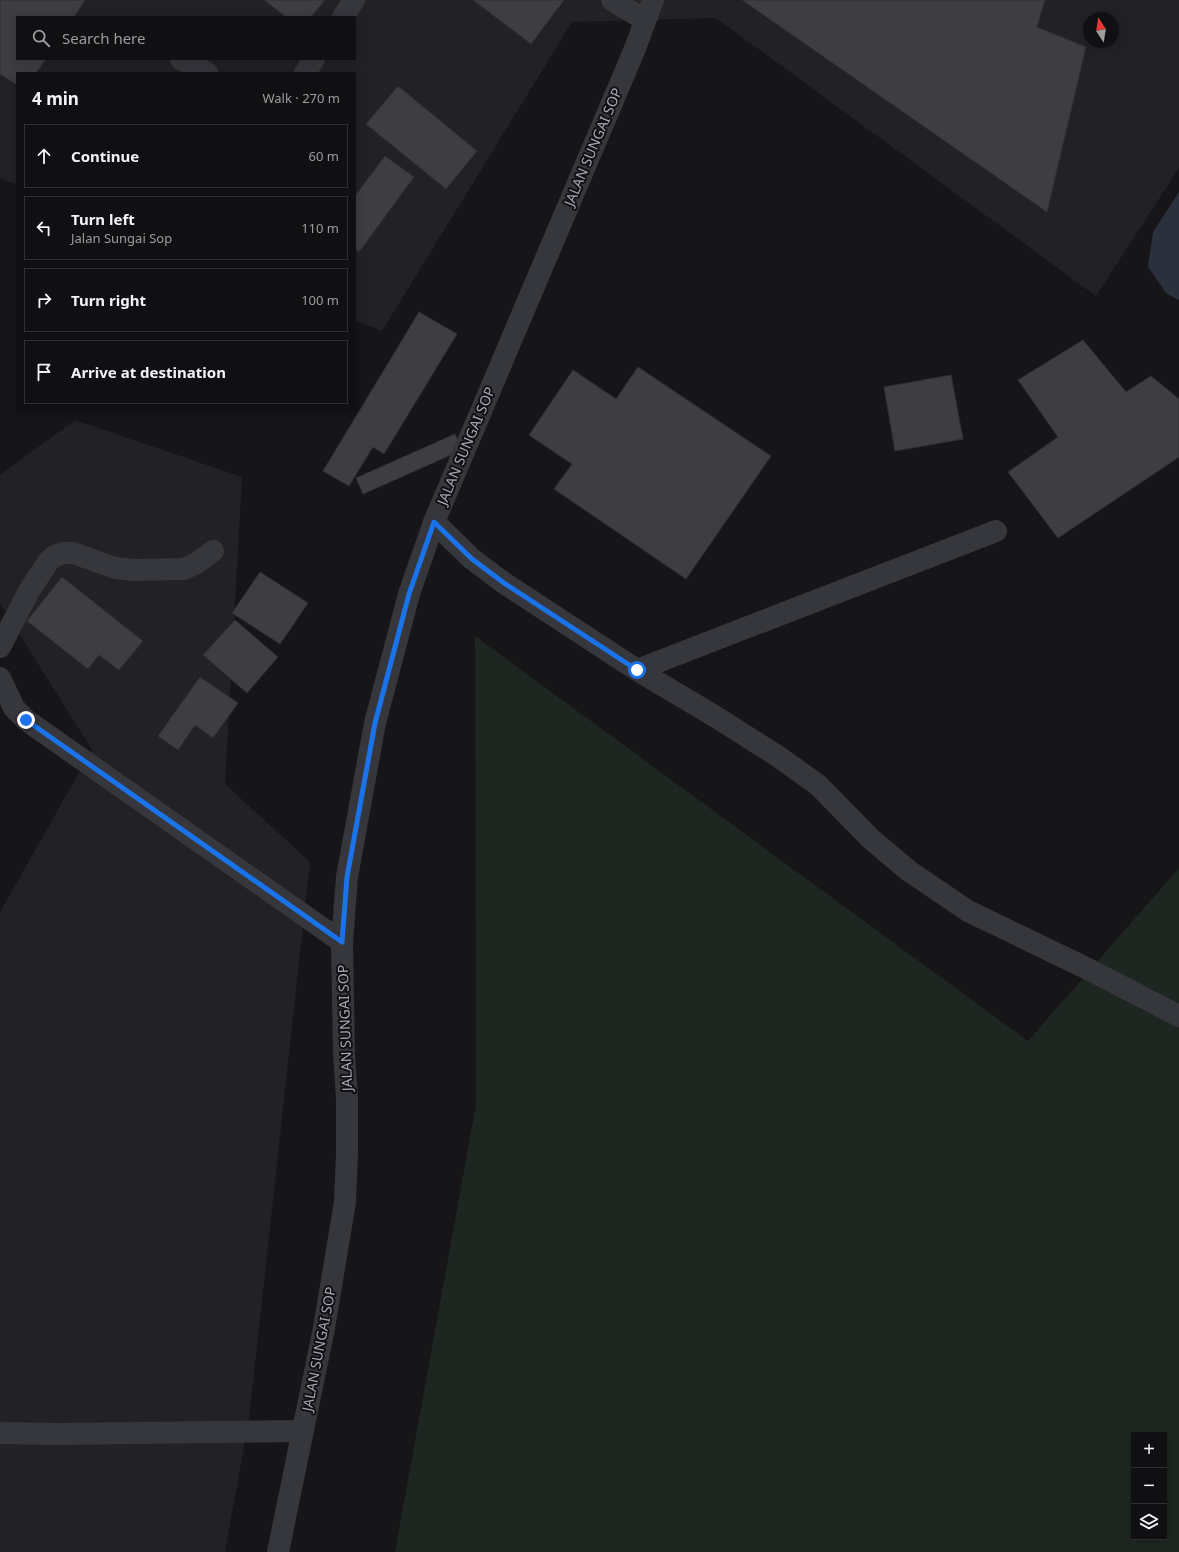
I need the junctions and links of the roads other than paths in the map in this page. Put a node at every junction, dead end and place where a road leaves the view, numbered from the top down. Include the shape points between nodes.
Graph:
1 (354, 0) edge
2 (612, 0) edge
3 (649, 10) edge
4 (344, 16) edge
5 (183, 60) edge
6 (313, 60) edge
7 (205, 72) edge
8 (306, 72) edge
9 (434, 522) junction
10 (996, 531) dead end
11 (213, 551) dead end
12 (0, 647) edge
13 (637, 670) junction
14 (0, 678) edge
15 (342, 942) junction
16 (1179, 1016) edge
17 (303, 1431) junction
18 (0, 1433) edge
19 (278, 1552) edge

1 - 4 street
2 - 3 street
3 - 9 street, JALAN SUNGAI SOP via 634,51
5 - 7 street
6 - 8 street
9 - 13 street via 472,559 504,583
9 - 15 street, JALAN SUNGAI SOP via 409,594 375,723 347,877
10 - 13 street
11 - 12 street via 184,569 135,570 115,568 73,554 63,553 53,557 29,591
13 - 16 street via 779,757 818,785 871,839 909,871 968,911
14 - 15 street via 14,708 26,720
15 - 17 street, JALAN SUNGAI SOP via 347,1114 345,1202 324,1328
17 - 18 street
17 - 19 street, JALAN SUNGAI SOP

